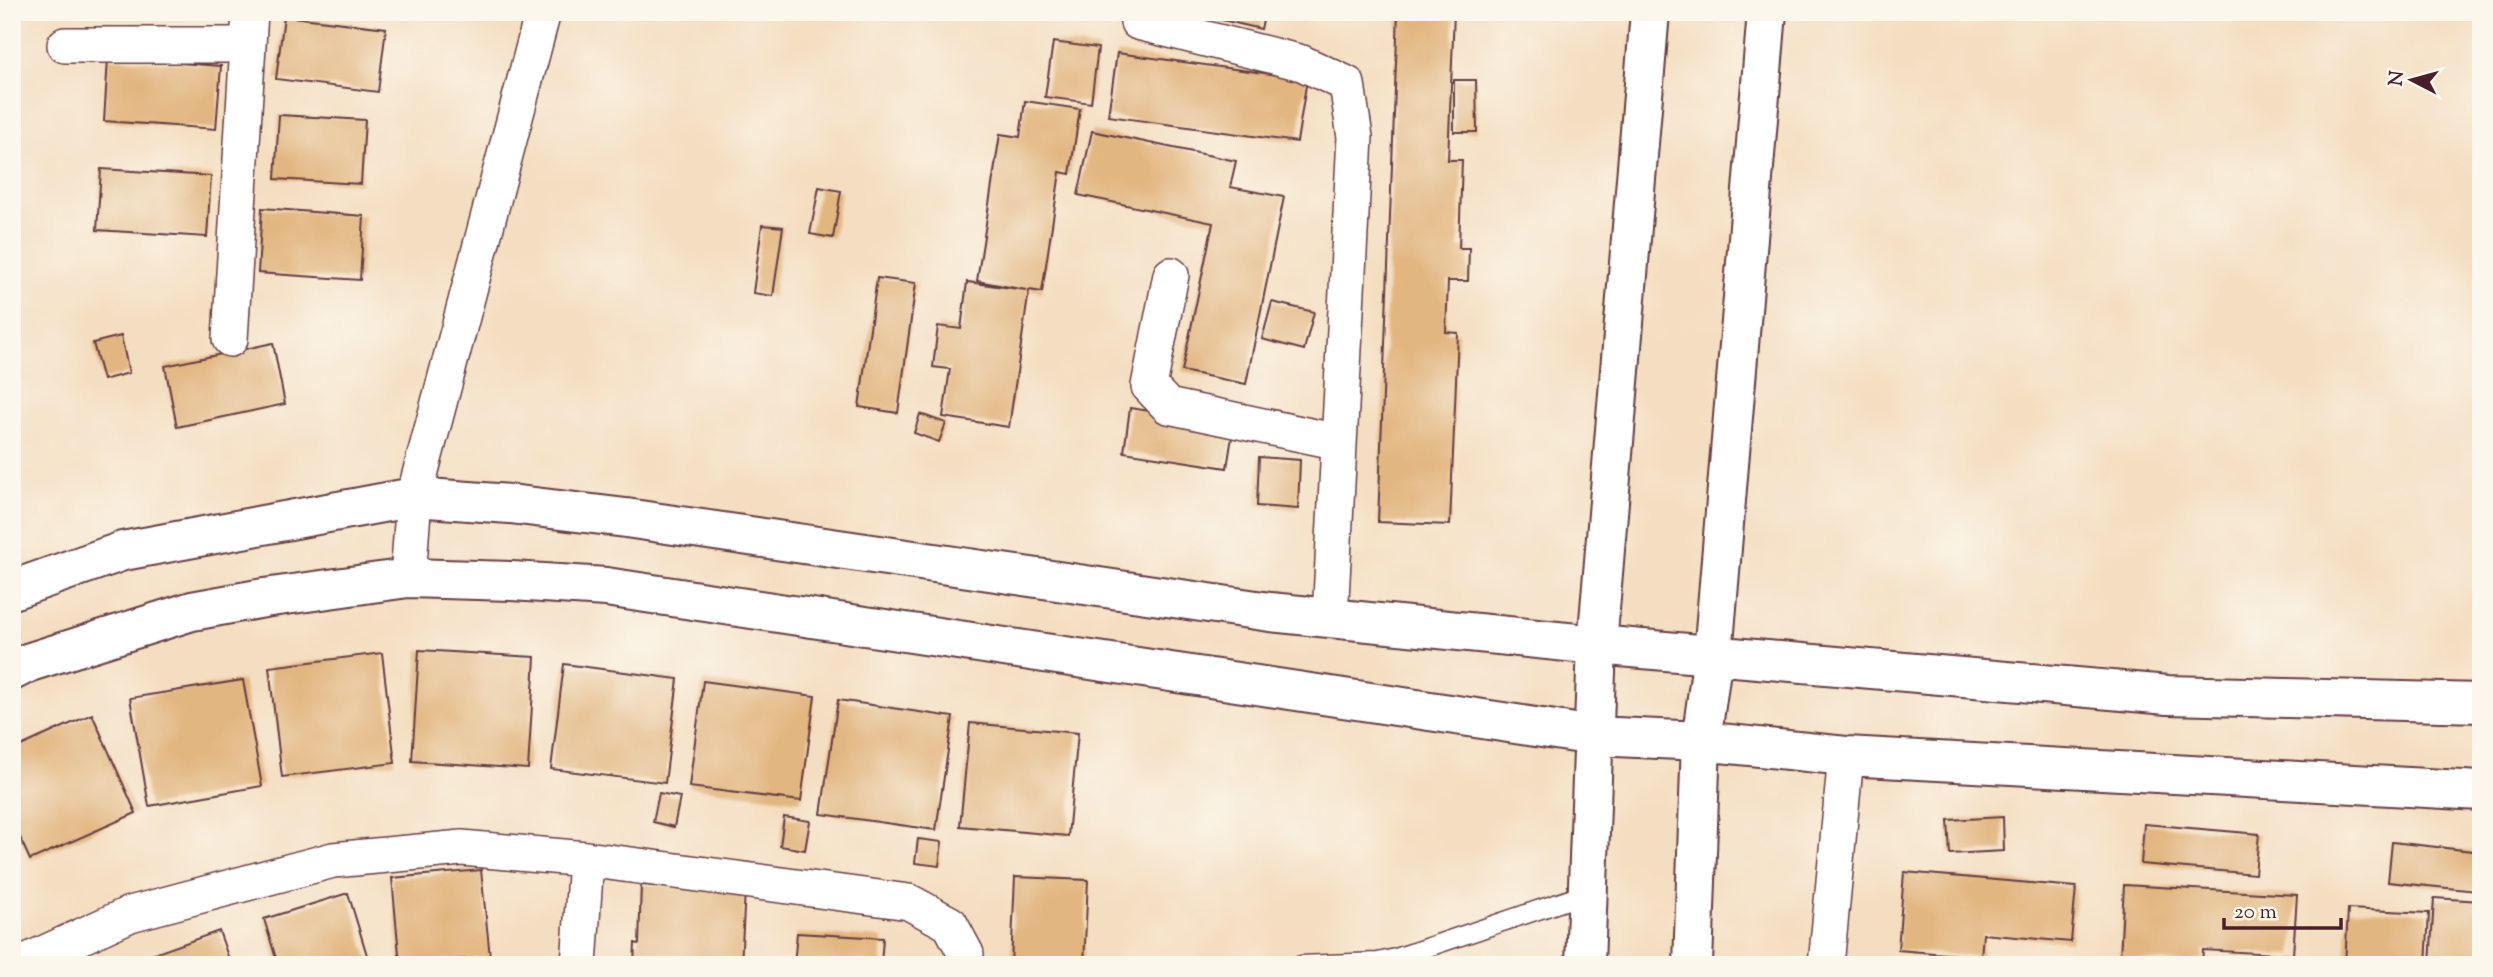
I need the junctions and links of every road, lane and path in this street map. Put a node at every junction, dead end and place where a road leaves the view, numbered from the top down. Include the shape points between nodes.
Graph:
1 (543, 12) edge
2 (1650, 12) edge
3 (1768, 12) edge
4 (1138, 22) dead end
5 (249, 28) edge
6 (65, 45) dead end
7 (1171, 275) dead end
8 (230, 339) dead end
9 (1339, 442) junction
10 (414, 496) junction
11 (408, 578) junction
12 (12, 590) edge
13 (1330, 618) junction
14 (1597, 645) junction
15 (1713, 655) junction
16 (12, 671) edge
17 (2481, 703) edge
18 (1595, 736) junction
19 (1701, 741) junction
20 (1846, 756) junction
21 (2481, 791) edge
22 (586, 859) junction
23 (1588, 893) junction
24 (1396, 961) edge
25 (19, 965) edge
26 (579, 965) edge
27 (966, 965) edge
28 (1301, 965) edge
29 (1585, 965) edge
30 (1693, 965) edge
31 (1826, 965) edge

1 - 10 street
2 - 14 street
3 - 15 street
4 - 9 street via 1302,64 1346,84 1355,137
5 - 6 street
5 - 8 street
7 - 9 street via 1150,386 1168,406
9 - 13 street
10 - 11 street
10 - 12 street via 123,551
10 - 13 street via 626,517
11 - 16 street via 191,611
11 - 18 street via 606,587
13 - 14 street
14 - 15 street
14 - 18 street
15 - 17 street via 2168,695
15 - 19 street
18 - 19 street
18 - 23 street
19 - 20 street
19 - 30 street
20 - 21 street
20 - 31 street
22 - 25 street via 462,848 333,860 130,914
22 - 26 street
22 - 27 street via 909,902 950,924 966,954
23 - 24 lane
23 - 29 street
24 - 28 lane

